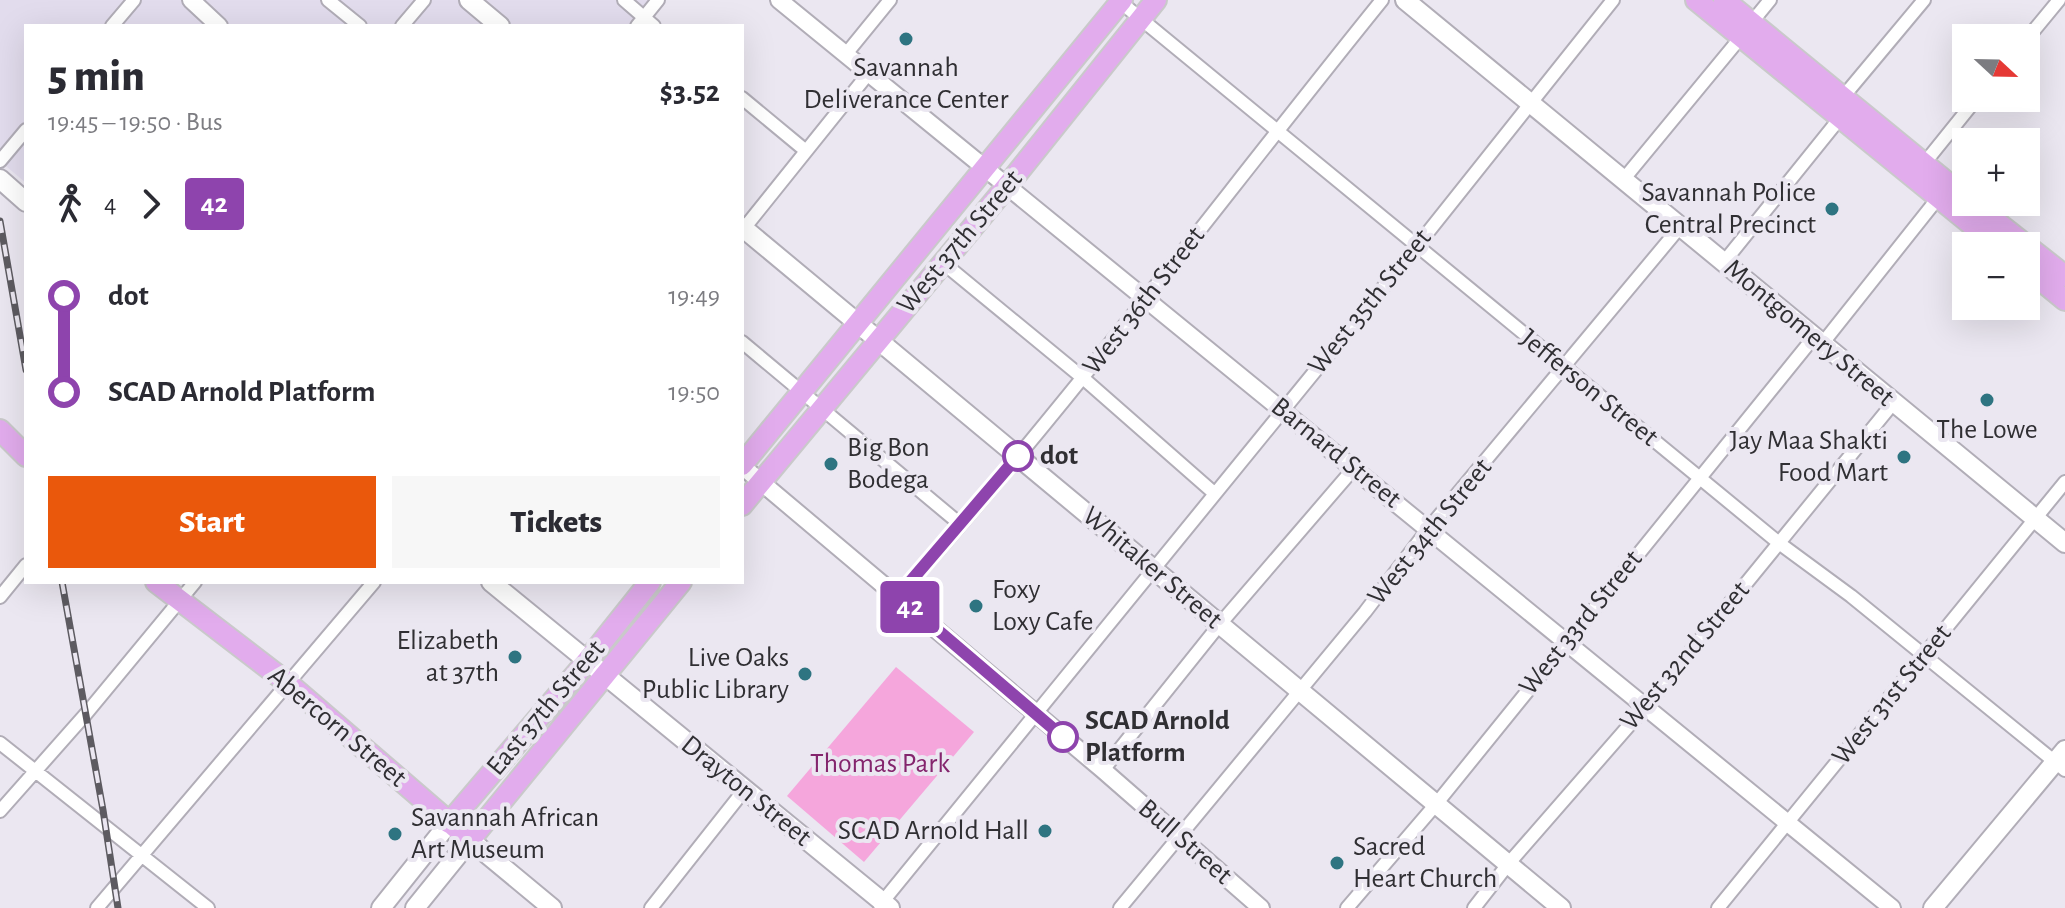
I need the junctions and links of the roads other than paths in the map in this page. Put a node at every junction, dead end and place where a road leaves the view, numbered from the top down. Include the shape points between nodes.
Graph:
1 (134, 0) edge
2 (191, 0) edge
3 (328, 0) edge
4 (424, 0) edge
5 (469, 0) edge
6 (624, 0) edge
7 (658, 0) edge
8 (779, 0) edge
9 (890, 0) edge
10 (1156, 0) edge
11 (1382, 0) edge
12 (1405, 0) edge
13 (1613, 0) edge
14 (1696, 0) edge
15 (1724, 0) edge
16 (1770, 0) edge
17 (1924, 0) edge
18 (1120, 1) edge
19 (2062, 1) edge
20 (1141, 19) junction
21 (645, 23) edge
22 (114, 24) edge
23 (217, 24) edge
24 (358, 24) edge
25 (404, 24) edge
26 (498, 24) edge
27 (2040, 25) edge
28 (1746, 29) junction
29 (846, 54) junction
30 (868, 74) junction
31 (1843, 97) junction
32 (744, 100) edge
33 (1531, 104) junction
34 (1966, 112) edge
35 (1840, 118) junction
36 (1276, 131) junction
37 (24, 132) edge
38 (806, 151) junction
39 (0, 161) edge
40 (1923, 165) junction
41 (984, 168) junction
42 (0, 179) edge
43 (1623, 180) junction
44 (1007, 186) junction
45 (1952, 187) edge
46 (1938, 198) junction
47 (24, 200) edge
48 (1990, 216) edge
49 (1680, 227) junction
50 (744, 228) edge
51 (744, 230) edge
52 (1980, 232) edge
53 (1417, 246) junction
54 (942, 262) junction
55 (1724, 262) junction
56 (2062, 268) edge
57 (2040, 279) edge
58 (1147, 298) junction
59 (2065, 300) edge
60 (858, 323) junction
61 (1818, 340) junction
62 (878, 341) junction
63 (744, 344) edge
64 (1565, 368) junction
65 (1083, 378) junction
66 (803, 393) junction
67 (1894, 402) junction
68 (823, 409) junction
69 (1282, 409) junction
70 (0, 430) edge
71 (24, 454) edge
72 (1018, 456) junction
73 (744, 464) edge
74 (1355, 467) junction
75 (744, 468) edge
76 (1699, 478) junction
77 (760, 482) junction
78 (2065, 482) edge
79 (1214, 493) junction
80 (744, 502) edge
81 (2035, 519) junction
82 (960, 524) junction
83 (1429, 528) junction
84 (1779, 543) junction
85 (2065, 543) edge
86 (24, 567) edge
87 (1153, 569) junction
88 (158, 584) edge
89 (193, 584) edge
90 (372, 584) edge
91 (493, 584) edge
92 (648, 584) edge
93 (679, 584) edge
94 (898, 596) junction
95 (0, 597) edge
96 (179, 601) junction
97 (1220, 624) junction
98 (1567, 641) junction
99 (1924, 655) junction
100 (587, 661) junction
101 (606, 677) junction
102 (289, 684) junction
103 (1301, 690) junction
104 (1646, 706) junction
105 (1035, 715) junction
106 (0, 743) edge
107 (2062, 761) edge
108 (1103, 770) junction
109 (34, 771) junction
110 (745, 789) junction
111 (1437, 803) junction
112 (0, 811) edge
113 (1788, 822) junction
114 (449, 823) junction
115 (1179, 836) junction
116 (470, 840) junction
117 (141, 855) junction
118 (1509, 863) junction
119 (883, 906) edge
120 (97, 908) edge
121 (208, 908) edge
122 (381, 908) edge
123 (415, 908) edge
124 (552, 908) edge
125 (651, 908) edge
126 (1120, 908) edge
127 (1261, 908) edge
128 (1347, 908) edge
129 (1474, 908) edge
130 (1561, 908) edge
131 (1718, 908) edge
132 (1892, 908) edge
133 (1933, 908) edge

1 - 22 street
2 - 23 street
3 - 24 street
4 - 25 street
5 - 26 main road
6 - 21 street
7 - 21 street
8 - 29 street, Barnard Street
9 - 29 street
10 - 20 main road, West 37th Street
11 - 36 street, West 36th Street
12 - 33 main road, Montgomery Street
13 - 33 street, West 35th Street
14 - 28 main road
15 - 28 main road
16 - 28 street
17 - 31 street
18 - 20 street, Jefferson Street
18 - 41 main road, West 37th Street
19 - 27 street
20 - 36 street, Jefferson Street
20 - 44 main road, West 37th Street
28 - 31 main road
28 - 35 main road
28 - 43 street
29 - 30 street, Barnard Street
30 - 38 street
30 - 41 street, Barnard Street
31 - 40 main road
32 - 38 street
33 - 43 main road, Montgomery Street
33 - 53 street, West 35th Street
34 - 40 street
35 - 46 main road
35 - 55 street
36 - 53 street, Jefferson Street
36 - 58 street, West 36th Street
37 - 39 street
38 - 50 street
40 - 45 main road
41 - 44 street, Barnard Street
41 - 60 main road, West 37th Street
42 - 47 main road
43 - 49 main road, Montgomery Street
44 - 54 main road, West 37th Street
44 - 58 street, Barnard Street
46 - 52 main road
46 - 61 street, West 33rd Street
48 - 56 main road
49 - 55 main road, Montgomery Street
49 - 64 street, West 34th Street
51 - 60 main road, Whitaker Street
53 - 64 street, Jefferson Street
53 - 69 street, West 35th Street
54 - 62 main road, West 37th Street
54 - 65 street
55 - 61 main road, Montgomery Street
57 - 59 main road
58 - 65 street, West 36th Street
58 - 69 street, Barnard Street
60 - 62 main road, Whitaker Street
60 - 66 main road, West 37th Street
61 - 67 main road, Montgomery Street
61 - 76 street, West 33rd Street
62 - 68 main road, West 37th Street
62 - 72 main road, Whitaker Street
63 - 66 street
64 - 76 street, Jefferson Street
64 - 83 street, West 34th Street
65 - 72 street, West 36th Street
65 - 79 street
66 - 68 street
66 - 73 main road, West 37th Street
67 - 81 main road, Montgomery Street
67 - 84 street, West 32nd Street
68 - 77 main road, West 37th Street
68 - 82 street
69 - 74 street, Barnard Street
69 - 79 street, West 35th Street
70 - 71 main road
72 - 82 street, West 36th Street
72 - 87 main road, Whitaker Street
74 - 83 street, Barnard Street
74 - 97 street
75 - 77 street, Bull Street
76 - 84 street, Jefferson Street
76 - 98 street, West 33rd Street
77 - 80 main road
77 - 94 street, Bull Street
78 - 81 street, West 31st Street
79 - 87 street, West 35th Street
81 - 85 main road, Montgomery Street
81 - 99 street, West 31st Street
82 - 94 street, West 36th Street
83 - 98 street, Barnard Street
83 - 103 street, West 34th Street
84 - 99 street, Jefferson Street
84 - 104 street, West 32nd Street
86 - 95 street
87 - 97 main road, Whitaker Street
87 - 105 street, West 35th Street
88 - 96 main road, Abercorn Street
89 - 96 street
90 - 102 street
91 - 100 main road, Drayton Street
92 - 100 main road, East 37th Street
93 - 101 main road, East 37th Street
94 - 105 street, Bull Street
96 - 102 main road, Abercorn Street
96 - 109 street
97 - 103 main road, Whitaker Street
97 - 108 street
98 - 104 street, Barnard Street
98 - 111 street, West 33rd Street
99 - 107 street, Jefferson Street
99 - 113 street, West 31st Street
100 - 101 main road, Drayton Street
100 - 114 main road, East 37th Street
101 - 110 main road, Drayton Street
101 - 116 main road, East 37th Street
102 - 114 main road, Abercorn Street
102 - 117 street
103 - 111 main road, Whitaker Street
103 - 115 street, West 34th Street
104 - 113 street, Barnard Street
104 - 118 street, West 32nd Street
105 - 108 street, Bull Street
105 - 119 street, West 35th Street
106 - 109 street
107 - 133 main road
108 - 115 street, Bull Street
109 - 112 street
109 - 117 street
110 - 119 main road, Drayton Street
110 - 125 street
111 - 118 main road, Whitaker Street
111 - 128 street, West 33rd Street
113 - 131 street, West 31st Street
113 - 132 street, Barnard Street
114 - 116 main road, Abercorn Street
114 - 122 main road, East 37th Street
115 - 126 street, West 34th Street
115 - 127 street, Bull Street
116 - 123 main road, East 37th Street
116 - 124 main road, Abercorn Street
117 - 120 street
117 - 121 street
118 - 129 street, West 32nd Street
118 - 130 main road, Whitaker Street

